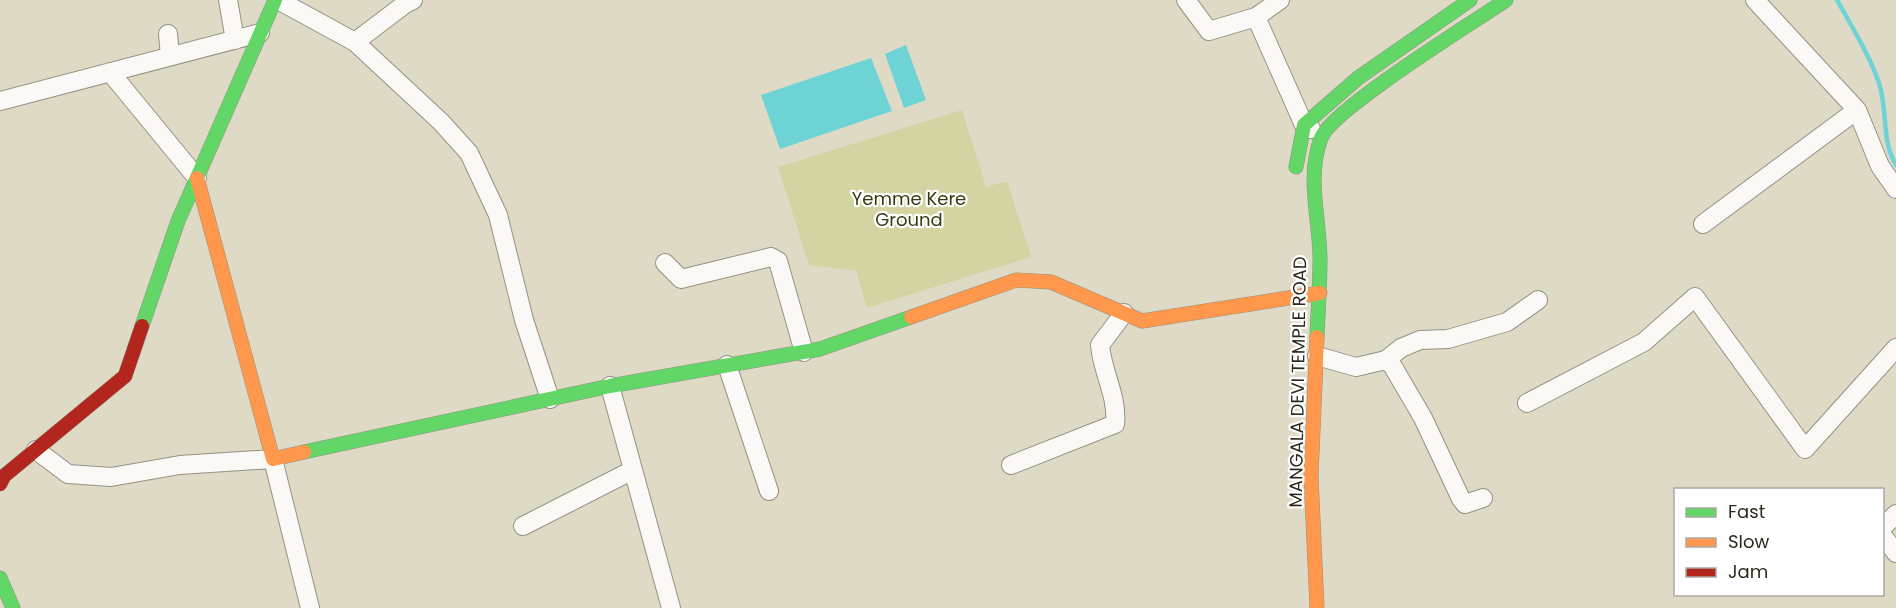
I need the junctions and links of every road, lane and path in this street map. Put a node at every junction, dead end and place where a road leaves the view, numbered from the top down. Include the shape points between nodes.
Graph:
1 (228, 0) edge
2 (276, 0) edge
3 (413, 0) edge
4 (1186, 0) edge
5 (1280, 0) edge
6 (1470, 0) edge
7 (1506, 0) edge
8 (1755, 0) edge
9 (1256, 17) junction
10 (260, 33) junction
11 (168, 34) dead end
12 (235, 40) junction
13 (355, 42) junction
14 (170, 56) junction
15 (110, 72) junction
16 (0, 100) edge
17 (1857, 110) junction
18 (1304, 125) junction
19 (1321, 136) junction
20 (197, 178) junction
21 (1296, 184) dead end
22 (1896, 189) edge
23 (1703, 224) dead end
24 (665, 263) dead end
25 (1303, 278) dead end
26 (1320, 293) junction
27 (1538, 300) dead end
28 (1302, 302) junction
29 (1124, 313) junction
30 (1896, 348) edge
31 (804, 352) junction
32 (1317, 356) junction
33 (1386, 360) junction
34 (728, 365) junction
35 (610, 386) junction
36 (550, 399) junction
37 (1527, 403) dead end
38 (36, 450) junction
39 (273, 459) junction
40 (1011, 465) dead end
41 (633, 470) junction
42 (2, 479) edge
43 (769, 491) dead end
44 (1483, 498) dead end
45 (1896, 514) edge
46 (523, 526) dead end
47 (1884, 526) edge
48 (1884, 538) edge
49 (1896, 553) edge
50 (0, 578) edge
51 (13, 608) edge
52 (310, 608) edge
53 (671, 608) edge
54 (1317, 608) edge

1 - 12 street
2 - 10 street
2 - 13 street
3 - 13 street
4 - 9 street via 1209,31
5 - 9 street
6 - 18 street via 1358,78
7 - 19 street via 1376,88 1345,111
8 - 17 street
9 - 18 street
10 - 12 street
10 - 20 street
11 - 14 street
12 - 14 street
13 - 36 street via 469,153 498,214 524,320
14 - 15 street
15 - 16 street
15 - 20 street
17 - 22 street via 1880,166
17 - 23 street
18 - 19 street
18 - 21 street
19 - 26 street, MANGALA DEVI TEMPLE ROAD via 1312,184
20 - 38 street via 178,221 125,376
20 - 39 street
24 - 31 street via 681,279 771,257 778,261
25 - 28 street, MANGALA DEVI TEMPLE ROAD
26 - 28 street
26 - 32 street, MANGALA DEVI TEMPLE ROAD
27 - 33 street via 1508,322 1448,339 1420,339
28 - 29 street via 1142,321
29 - 31 street via 1051,282 1016,280
29 - 40 street via 1100,345 1115,405 1115,424
30 - 37 street via 1805,449 1695,297 1644,342
31 - 34 street
32 - 33 street via 1356,367
32 - 54 street, MANGALA DEVI TEMPLE ROAD via 1311,476
33 - 44 street via 1423,418 1461,499 1470,504
34 - 35 street
34 - 43 street
35 - 36 street
35 - 41 street
36 - 39 street
38 - 39 street via 68,474 111,477 180,465
38 - 42 street
39 - 52 street
41 - 46 street
41 - 53 street
45 - 47 street
48 - 49 street
50 - 51 street

